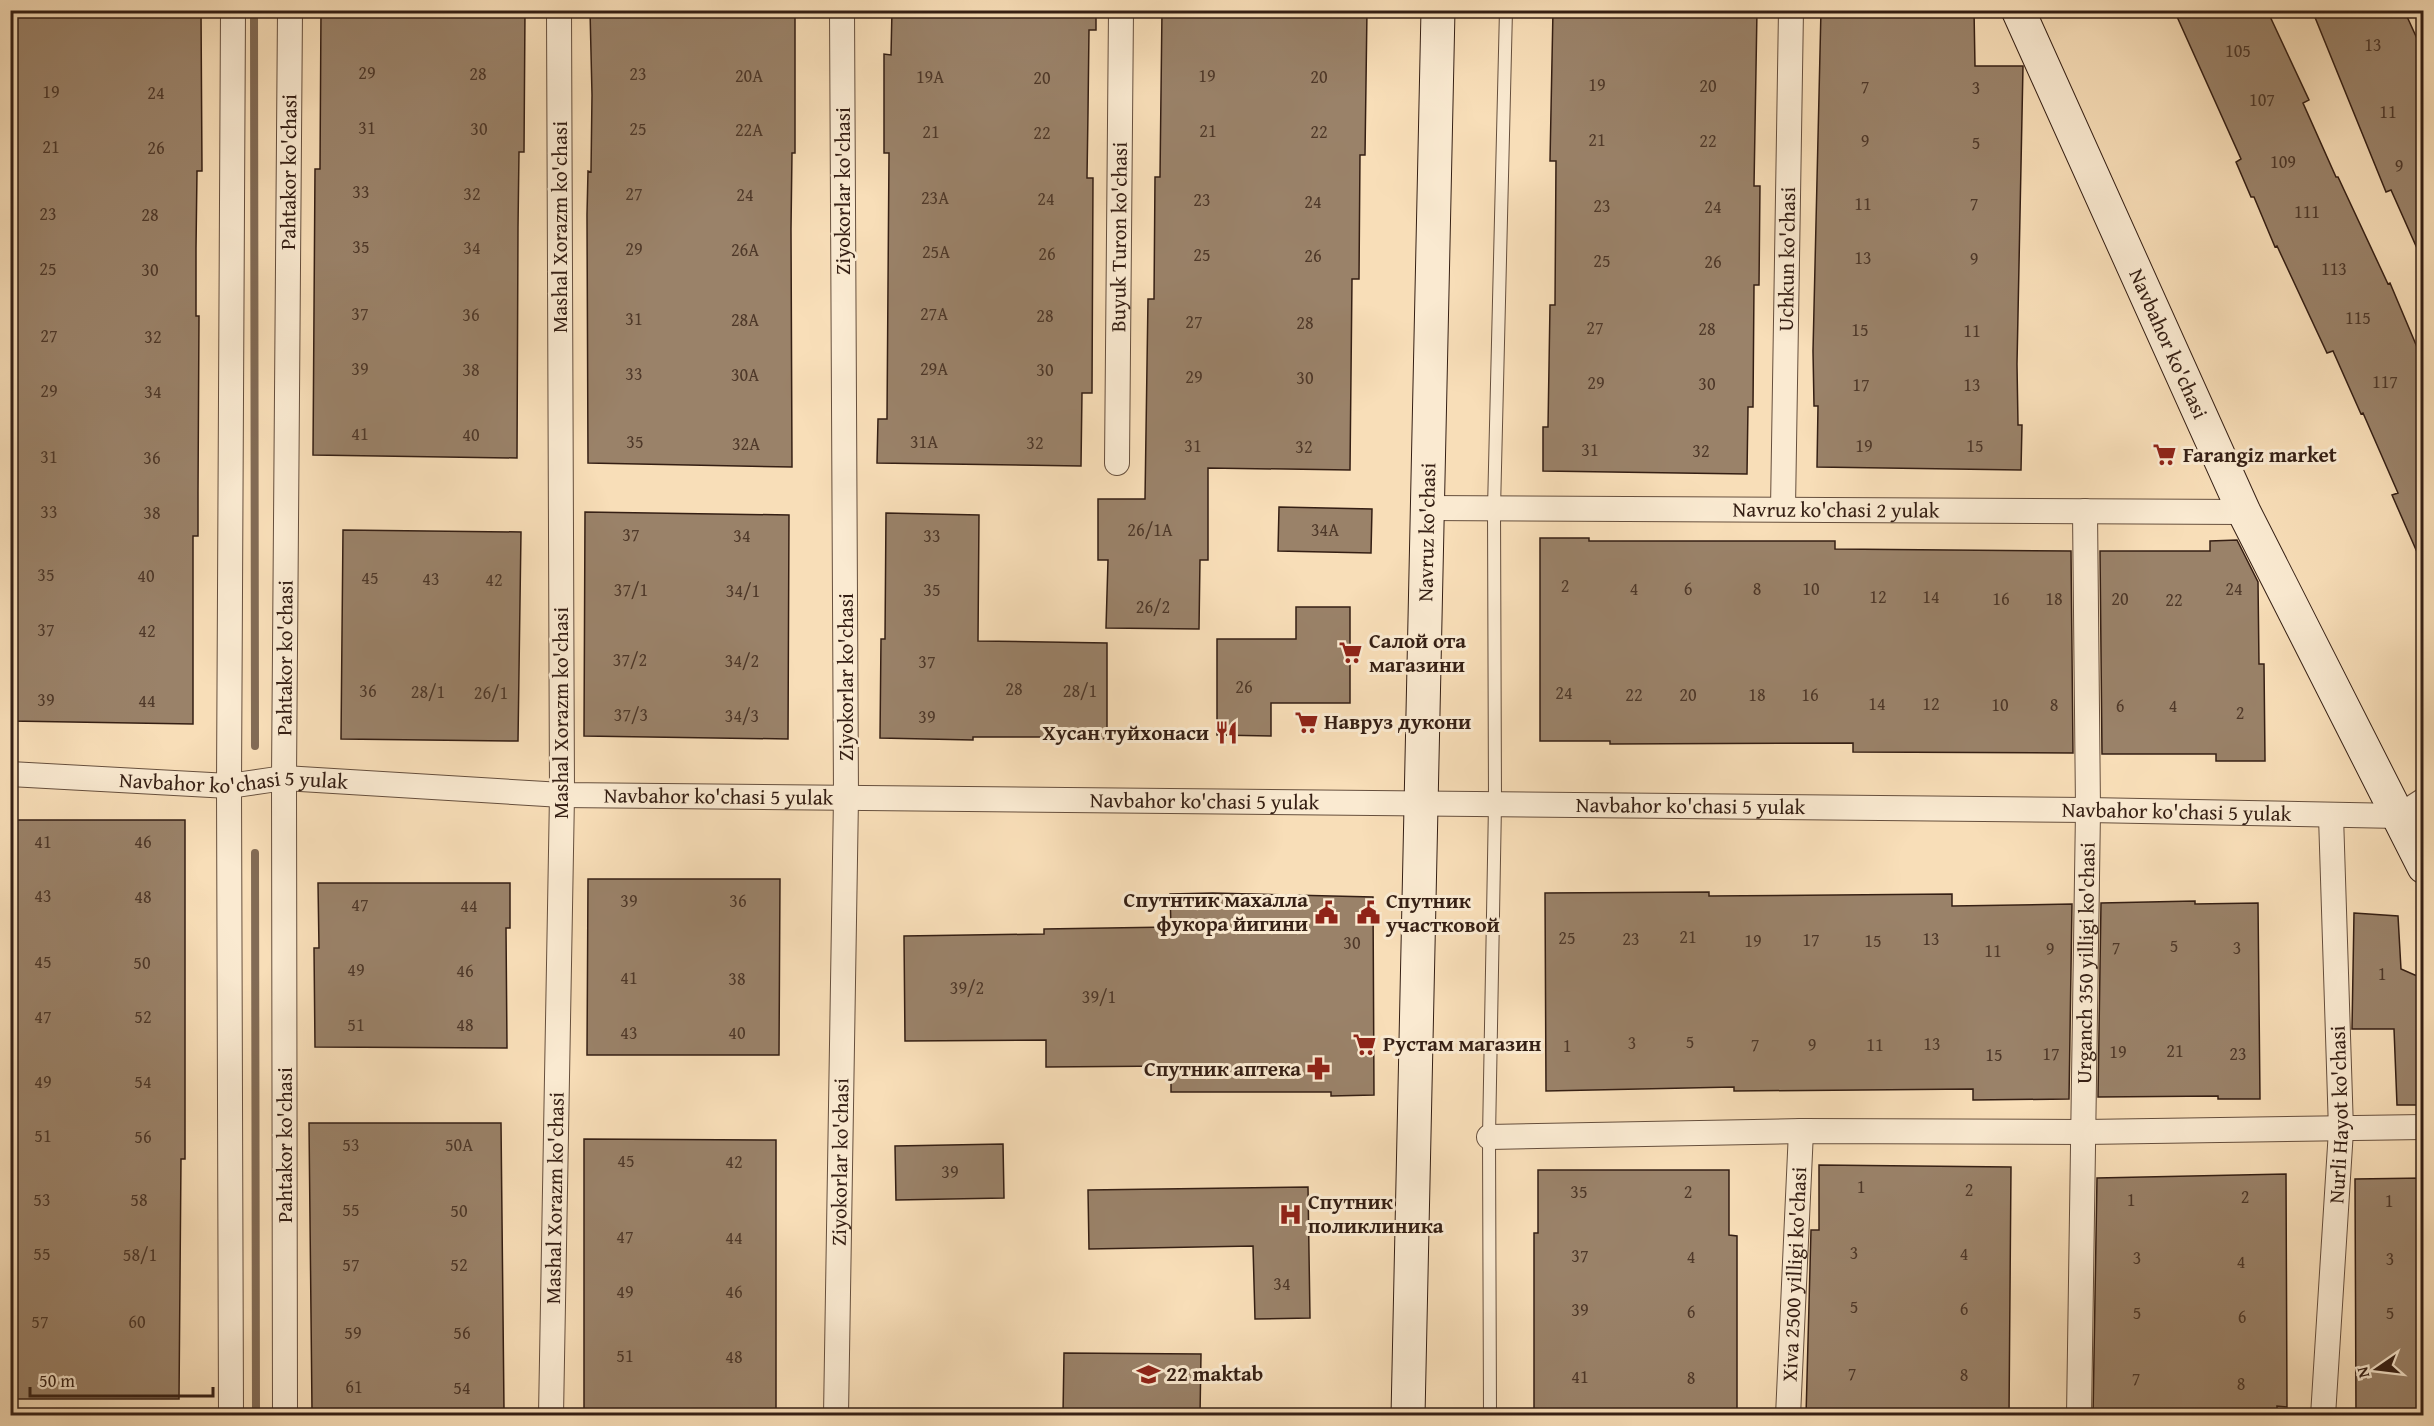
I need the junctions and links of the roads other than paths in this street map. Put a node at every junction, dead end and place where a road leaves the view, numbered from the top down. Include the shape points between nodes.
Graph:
1 (233, 10) edge
2 (290, 10) edge
3 (559, 10) edge
4 (842, 10) edge
5 (1121, 10) edge
6 (1438, 10) edge
7 (1506, 10) edge
8 (1791, 10) edge
9 (2018, 10) edge
10 (1117, 463) dead end
11 (1426, 508) junction
12 (1783, 508) junction
13 (1494, 509) junction
14 (2085, 511) junction
15 (2244, 512) junction
16 (10, 774) edge
17 (285, 778) junction
18 (229, 786) junction
19 (562, 795) junction
20 (846, 797) junction
21 (1495, 804) junction
22 (1419, 805) junction
23 (2411, 808) edge
24 (2088, 810) junction
25 (2331, 816) junction
26 (2424, 867) edge
27 (2424, 1127) edge
28 (2341, 1130) junction
29 (1801, 1131) junction
30 (2084, 1132) junction
31 (1489, 1137) junction
32 (231, 1416) edge
33 (285, 1416) edge
34 (551, 1416) edge
35 (836, 1416) edge
36 (1408, 1416) edge
37 (1490, 1416) edge
38 (1788, 1416) edge
39 (2079, 1416) edge
40 (2323, 1416) edge

1 - 18 street
2 - 17 street, Pahtakor ko'chasi
3 - 19 street, Mashal Xorazm ko'chasi
4 - 20 street, Ziyokorlar ko'chasi
5 - 10 street, Buyuk Turon ko'chasi
6 - 11 street, Navruz ko'chasi
7 - 13 lane
8 - 12 street, Uchkun ko'chasi
9 - 15 street, Navbahor ko'chasi
11 - 13 street, Navruz ko'chasi 2 yulak
11 - 22 street, Navruz ko'chasi
12 - 13 street, Navruz ko'chasi 2 yulak
12 - 14 street, Navruz ko'chasi 2 yulak
13 - 21 lane
14 - 15 street, Navruz ko'chasi 2 yulak
14 - 24 street, Urganch 350 yilligi ko'chasi
15 - 23 street, Navbahor ko'chasi
16 - 18 street, Navbahor ko'chasi 5 yulak
17 - 18 street, Navbahor ko'chasi 5 yulak
17 - 19 street, Navbahor ko'chasi 5 yulak
17 - 33 street, Pahtakor ko'chasi
18 - 32 street
19 - 20 street, Navbahor ko'chasi 5 yulak
19 - 34 street, Mashal Xorazm ko'chasi
20 - 22 street, Navbahor ko'chasi 5 yulak
20 - 35 street, Ziyokorlar ko'chasi
21 - 22 street, Navbahor ko'chasi 5 yulak
21 - 24 street, Navbahor ko'chasi 5 yulak
21 - 31 lane
22 - 36 street, Navruz ko'chasi
23 - 25 street, Navbahor ko'chasi 5 yulak
23 - 26 street, Navbahor ko'chasi
24 - 25 street, Navbahor ko'chasi 5 yulak
24 - 30 street, Urganch 350 yilligi ko'chasi
25 - 28 street, Nurli Hayot ko'chasi
27 - 28 street
28 - 30 street
28 - 40 street, Nurli Hayot ko'chasi
29 - 30 street
29 - 31 street
29 - 38 street, Xiva 2500 yilligi ko'chasi
30 - 39 street, Urganch 350 yilligi ko'chasi
31 - 37 lane

